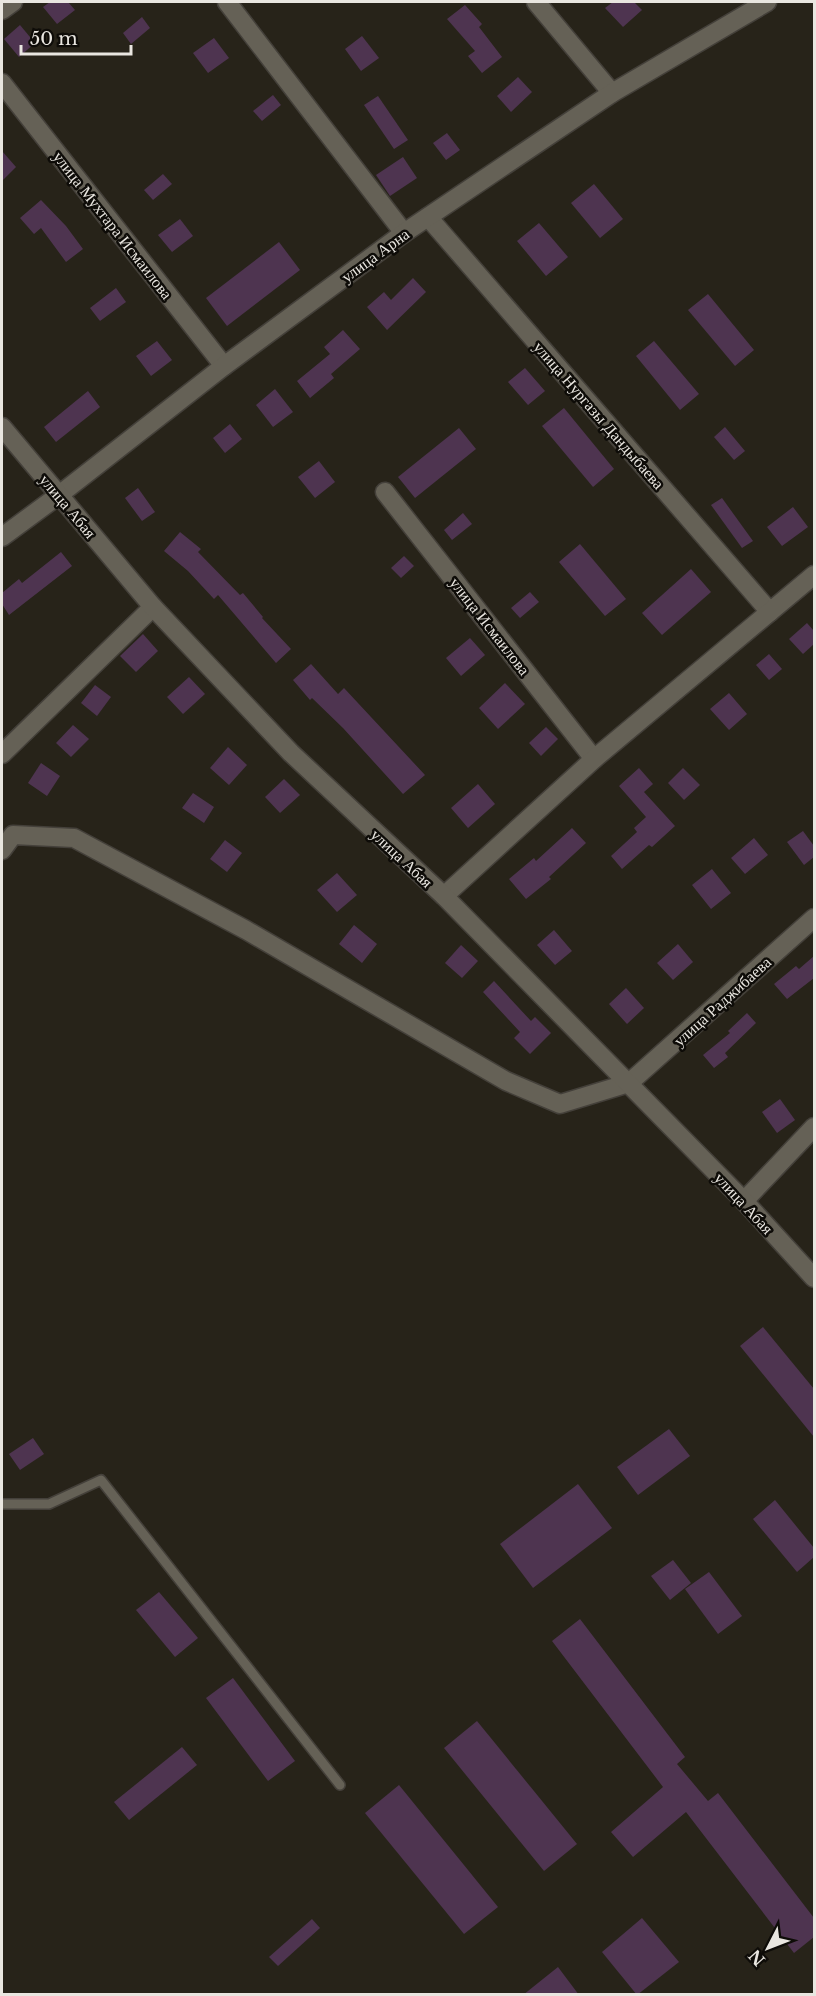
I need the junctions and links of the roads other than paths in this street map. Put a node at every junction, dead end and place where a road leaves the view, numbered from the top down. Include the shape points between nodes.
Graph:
1 (13, 2) edge
2 (226, 2) edge
3 (536, 2) edge
4 (767, 2) edge
5 (2, 10) edge
6 (2, 83) edge
7 (612, 93) junction
8 (428, 218) junction
9 (404, 233) junction
10 (224, 366) junction
11 (2, 427) edge
12 (385, 492) dead end
13 (59, 495) junction
14 (2, 537) edge
15 (814, 575) edge
16 (153, 607) junction
17 (770, 612) junction
18 (2, 754) edge
19 (594, 759) junction
20 (2, 850) edge
21 (444, 896) junction
22 (814, 918) edge
23 (629, 1083) junction
24 (814, 1127) edge
25 (744, 1201) junction
26 (814, 1278) edge
27 (2, 1504) edge
28 (340, 1785) dead end

1 - 5 street
2 - 9 street
3 - 7 street
4 - 7 street, улица Арна
6 - 10 street, улица Мухтара Исмаилова
7 - 8 street, улица Арна
8 - 9 street, улица Арна
8 - 17 street, улица Нургазы Дандыбаева
9 - 10 street, улица Арна
10 - 13 street, улица Арна
11 - 13 street, улица Абая
12 - 19 street, улица Исмаилова
13 - 14 street, улица Арна
13 - 16 street, улица Абая
15 - 17 street
16 - 18 street
16 - 21 street, улица Абая via 291,753
17 - 19 street
19 - 21 street
20 - 23 street via 13,835 74,838 246,930 506,1081 560,1104
21 - 23 street, улица Абая
22 - 23 street, улица Раджибаева
23 - 25 street, улица Абая
24 - 25 street
25 - 26 street, улица Абая
27 - 28 lane via 49,1504 101,1480

